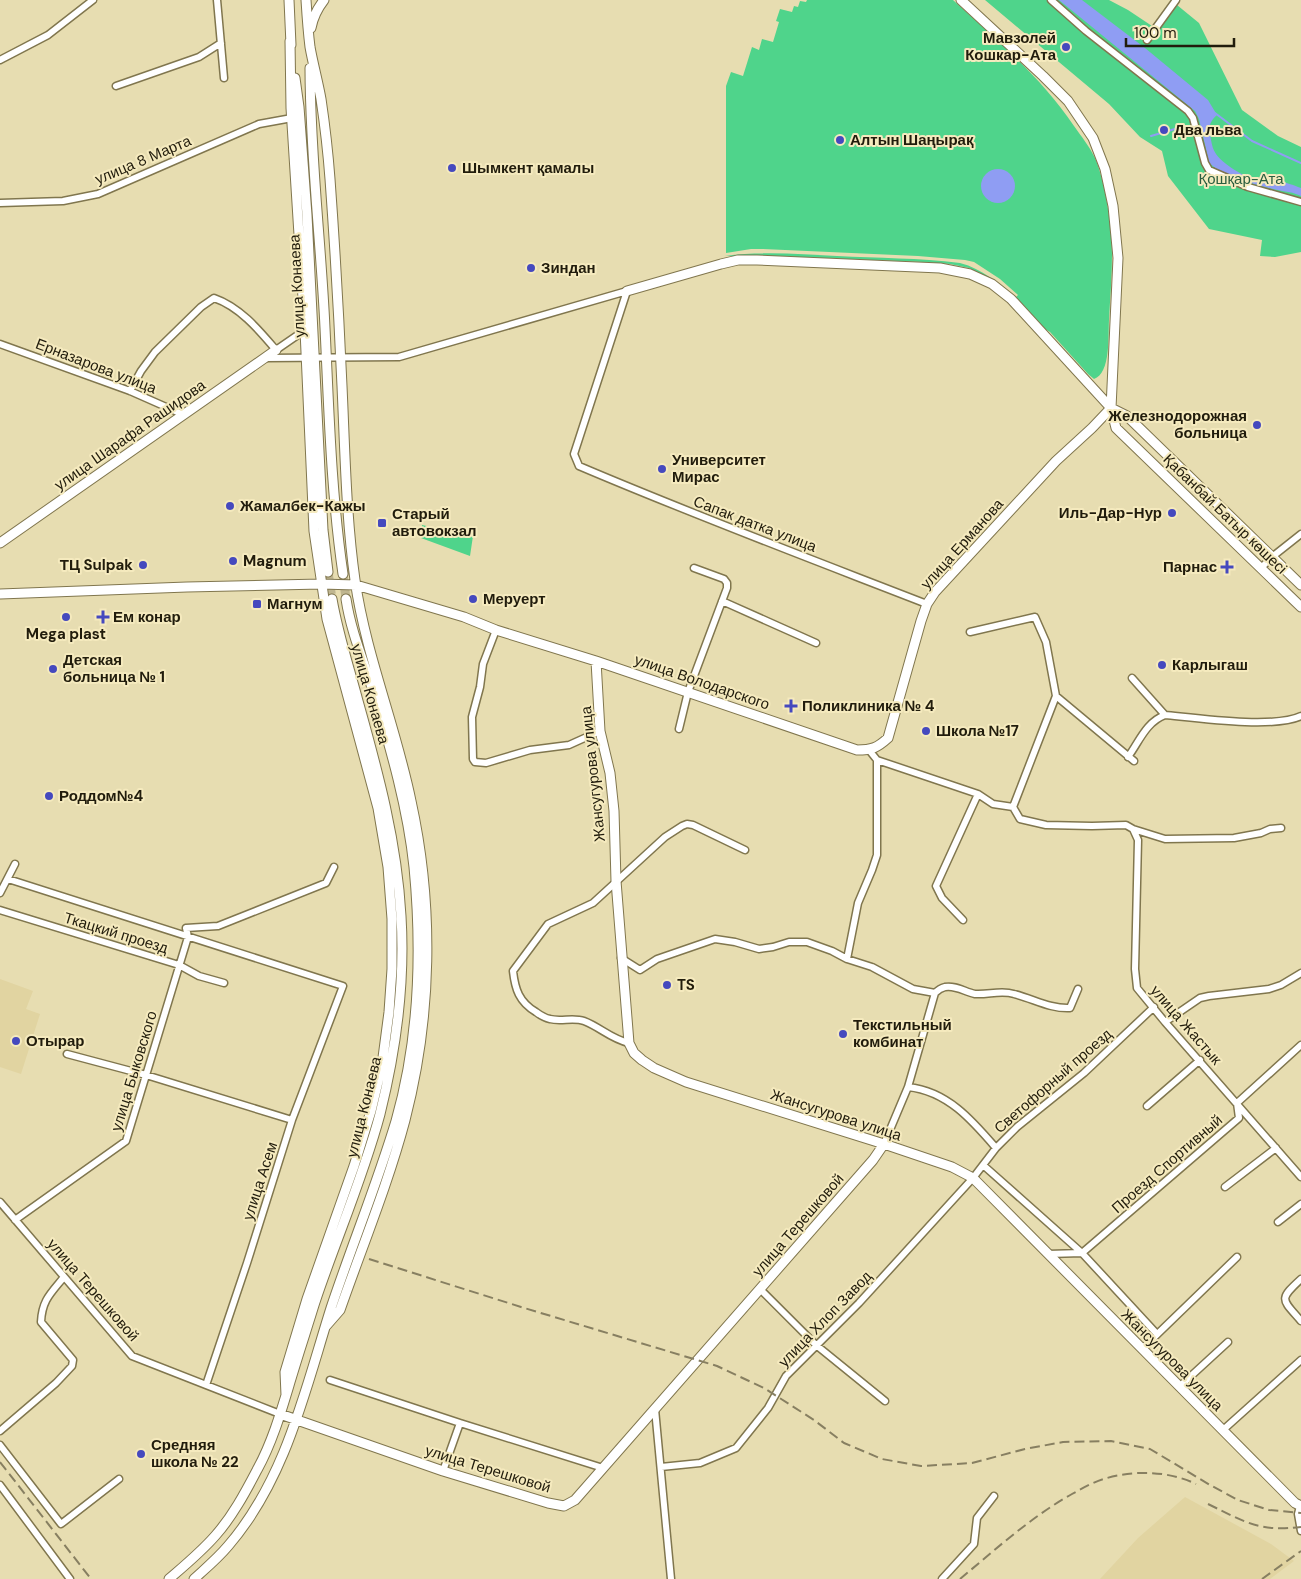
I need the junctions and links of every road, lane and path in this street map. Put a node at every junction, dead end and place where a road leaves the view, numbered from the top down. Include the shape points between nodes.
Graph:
1 (92, 0) edge
2 (217, 0) edge
3 (289, 0) edge
4 (306, 0) edge
5 (324, 0) edge
6 (961, 0) edge
7 (1051, 0) edge
8 (1176, 0) edge
9 (309, 38) junction
10 (1147, 40) dead end
11 (290, 41) junction
12 (220, 43) junction
13 (310, 48) junction
14 (0, 60) edge
15 (224, 78) dead end
16 (116, 86) dead end
17 (292, 118) junction
18 (1301, 202) edge
19 (0, 203) edge
20 (627, 291) junction
21 (305, 330) junction
22 (0, 344) edge
23 (276, 350) junction
24 (264, 358) junction
25 (311, 358) junction
26 (326, 358) junction
27 (341, 358) junction
28 (130, 391) junction
29 (1111, 408) junction
30 (182, 414) junction
31 (1301, 534) edge
32 (0, 543) edge
33 (1272, 557) junction
34 (694, 568) dead end
35 (1261, 568) junction
36 (328, 572) tunnel mouth
37 (343, 574) tunnel mouth
38 (321, 584) junction
39 (1301, 585) edge
40 (356, 586) junction
41 (0, 594) edge
42 (332, 599) tunnel mouth
43 (346, 599) tunnel mouth
44 (722, 601) junction
45 (927, 604) junction
46 (1301, 607) edge
47 (496, 630) junction
48 (970, 632) dead end
49 (816, 643) dead end
50 (596, 661) junction
51 (1132, 678) dead end
52 (688, 692) junction
53 (1056, 696) junction
54 (1164, 715) junction
55 (1301, 716) edge
56 (679, 729) dead end
57 (600, 732) junction
58 (869, 750) junction
59 (877, 760) junction
60 (978, 794) junction
61 (1013, 807) junction
62 (1133, 828) junction
63 (1280, 828) dead end
64 (745, 850) dead end
65 (16, 864) dead end
66 (334, 867) dead end
67 (8, 879) junction
68 (616, 881) junction
69 (0, 893) edge
70 (0, 910) edge
71 (963, 920) dead end
72 (188, 936) junction
73 (621, 958) junction
74 (847, 959) junction
75 (179, 965) junction
76 (1301, 973) edge
77 (224, 983) dead end
78 (1078, 990) dead end
79 (935, 993) junction
80 (1154, 1007) junction
81 (1165, 1022) junction
82 (629, 1043) junction
83 (1301, 1045) edge
84 (66, 1054) dead end
85 (1200, 1060) junction
86 (146, 1075) junction
87 (908, 1087) junction
88 (1237, 1103) junction
89 (1147, 1106) dead end
90 (292, 1120) junction
91 (884, 1144) junction
92 (996, 1148) junction
93 (1276, 1148) junction
94 (983, 1165) junction
95 (1301, 1176) edge
96 (973, 1178) junction
97 (1225, 1187) dead end
98 (0, 1202) edge
99 (1301, 1204) edge
100 (16, 1220) junction
101 (1278, 1222) dead end
102 (1082, 1253) junction
103 (1048, 1254) junction
104 (1237, 1257) dead end
105 (64, 1277) junction
106 (1301, 1279) edge
107 (760, 1289) junction
108 (1301, 1321) edge
109 (326, 1326) junction
110 (1157, 1334) junction
111 (1228, 1342) dead end
112 (816, 1345) junction
113 (1142, 1349) junction
114 (1301, 1360) edge
115 (330, 1380) dead end
116 (206, 1385) junction
117 (1179, 1387) junction
118 (286, 1395) junction
119 (885, 1401) dead end
120 (655, 1408) junction
121 (280, 1414) junction
122 (296, 1420) junction
123 (460, 1423) junction
124 (1222, 1430) junction
125 (0, 1431) edge
126 (0, 1445) edge
127 (661, 1467) junction
128 (603, 1468) junction
129 (443, 1471) junction
130 (119, 1479) dead end
131 (0, 1485) edge
132 (994, 1496) dead end
133 (1299, 1505) edge
134 (1301, 1531) edge
135 (70, 1579) edge
136 (169, 1579) edge
137 (194, 1579) edge
138 (671, 1579) edge
139 (942, 1579) edge

1 - 14 street via 48,35
2 - 12 street
3 - 11 main road, улица Конаева
4 - 9 main road, улица Конаева
5 - 9 main road via 313,18
6 - 29 main road via 1068,101 1093,138 1105,169 1113,206 1118,258
7 - 18 street via 1188,111 1209,170 1248,187
8 - 10 street
9 - 13 main road, улица Конаева
11 - 17 main road
11 - 25 main road, улица Конаева via 300,107
12 - 15 street
12 - 16 street via 199,57
13 - 26 main road, улица Конаева via 310,109
13 - 27 main road, улица Конаева via 329,156
17 - 19 street, улица 8 Марта via 259,124 98,194 63,201
17 - 21 main road
20 - 27 street via 399,357
20 - 29 main road via 738,260 940,268 970,274 992,284 1011,299
20 - 45 street, Сапак датка улица via 574,454 579,466 685,511
21 - 23 street
21 - 25 main road
22 - 28 street, Ерназарова улица
23 - 24 main road, улица Шарафа Рашидова
23 - 28 street via 252,322 214,298 156,352
24 - 25 street
24 - 30 main road, улица Шарафа Рашидова
25 - 26 street
25 - 36 main road, улица Конаева
25 - 38 main road via 314,531
26 - 27 street
26 - 37 main road, улица Конаева via 334,496
27 - 40 main road, улица Конаева via 349,528
28 - 30 street, Ерназарова улица
29 - 33 main road, Қабанбай Батыр көшесі via 1127,416
29 - 35 main road, Қабанбай Батыр көшесі via 1116,428
29 - 45 main road, улица Ерманова via 1056,461
30 - 32 main road, улица Шарафа Рашидова
31 - 33 street
33 - 35 street
33 - 39 main road, Қабанбай Батыр көшесі
34 - 44 street via 726,580
35 - 46 main road, Қабанбай Батыр көшесі
38 - 40 main road, улица Володарского
38 - 41 main road, улица Володарского
38 - 118 main road via 336,655 378,808 388,867 392,969 382,1065 372,1112 307,1299 285,1372
40 - 47 main road, улица Володарского via 464,617
40 - 109 main road, улица Конаева via 413,809 427,917 426,970 418,1053 405,1120 340,1310
42 - 118 main road, улица Конаева via 386,806 397,865 401,969 393,1049 380,1114
43 - 109 main road, улица Конаева via 403,802 414,863 418,970 407,1070 396,1118
44 - 49 street
44 - 52 street
45 - 58 main road, улица Ерманова via 888,738
47 - 50 main road, улица Володарского
47 - 57 street via 483,664 472,717 475,762 486,763 530,750 569,745
48 - 53 street via 1035,617 1046,642
50 - 52 main road, улица Володарского
50 - 57 main road, Жансугурова улица
51 - 54 street
52 - 56 street
52 - 58 main road, улица Володарского via 857,750
53 - 54 street via 1131,759 1149,726
53 - 61 street
54 - 55 street via 1267,722
57 - 68 main road, Жансугурова улица via 610,773
58 - 59 street
59 - 60 street
59 - 74 street via 877,854 858,904
60 - 61 street via 993,804
60 - 71 street via 936,886 942,898
61 - 62 street via 1020,818 1046,825 1126,825
62 - 63 street via 1165,839 1234,838
62 - 80 street, улица Жастык via 1138,840 1137,988
64 - 68 street via 687,824 665,837
65 - 67 street
66 - 72 street via 326,883 218,926 186,928
67 - 69 street
67 - 72 street
68 - 73 main road, Жансугурова улица
68 - 82 street via 593,903 548,924 513,971 520,999 532,1010 550,1019 582,1020
70 - 75 street, Ткацкий проезд
72 - 75 street, улица Быковского
72 - 90 street, улица Асем via 343,986
73 - 74 street via 640,970 657,959 715,939 759,949 789,942 807,942
73 - 82 main road, Жансугурова улица
74 - 79 street via 872,967 913,988
75 - 77 street, Ткацкий проезд via 199,976
75 - 86 street, улица Быковского
76 - 81 street via 1269,988 1200,998
78 - 79 street via 1070,1008 1059,1008 1003,992 981,994 945,987
79 - 87 street, улица Терешковой
80 - 81 street, улица Жастык
80 - 92 street, Светофорный проезд via 1084,1073
81 - 85 street, улица Жастык
82 - 91 main road, Жансугурова улица via 642,1060 686,1082
83 - 88 street, Проезд Спортивный
84 - 86 street
85 - 88 street, улица Жастык
85 - 89 street
86 - 90 street
86 - 100 street, улица Быковского via 126,1141
87 - 91 street, улица Терешковой
87 - 92 street via 930,1092 953,1104
88 - 93 street, улица Жастык
88 - 102 street, Проезд Спортивный via 1238,1118
90 - 116 street, улица Асем
91 - 96 main road, Жансугурова улица via 952,1167
91 - 107 main road, улица Терешковой
92 - 94 street, Светофорный проезд
93 - 95 street, улица Жастык
93 - 97 street
94 - 96 street, Светофорный проезд
94 - 102 street
96 - 103 main road, Жансугурова улица
96 - 112 street, улица Хлоп Завод
98 - 100 street, улица Терешковой
99 - 101 street
100 - 105 street, улица Терешковой
102 - 103 street
102 - 110 street
103 - 113 main road, Жансугурова улица
104 - 110 street
105 - 116 street, улица Терешковой via 132,1356
105 - 125 street via 50,1293 42,1309 41,1322 73,1360 72,1366
106 - 108 street via 1284,1297 1285,1303
107 - 112 street
107 - 120 main road, улица Терешковой
109 - 122 main road, улица Конаева
110 - 113 street
111 - 117 street
112 - 119 street
112 - 127 street, улица Хлоп Завод via 786,1376 768,1408 736,1448 700,1462
113 - 117 main road, Жансугурова улица
114 - 124 street
115 - 123 street
116 - 121 street, улица Терешковой
117 - 124 main road, Жансугурова улица
118 - 121 main road, улица Конаева
120 - 127 street
120 - 128 main road, улица Терешковой
121 - 122 main road, улица Терешковой
121 - 136 main road, улица Конаева via 259,1467 240,1501 214,1536
122 - 129 main road, улица Терешковой
122 - 137 main road, улица Конаева via 274,1476 254,1510 228,1547
123 - 128 street
123 - 129 street
124 - 133 main road, Жансугурова улица
126 - 130 street via 61,1524
127 - 138 street
128 - 129 main road, улица Терешковой via 575,1500 564,1506
131 - 135 street
132 - 139 street via 977,1518 974,1544
133 - 134 street

